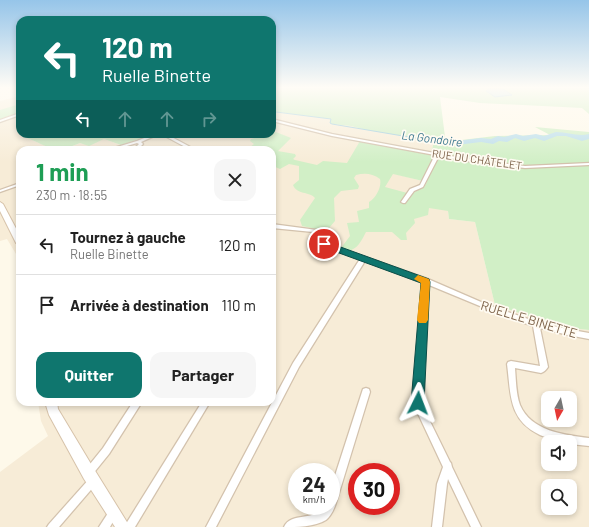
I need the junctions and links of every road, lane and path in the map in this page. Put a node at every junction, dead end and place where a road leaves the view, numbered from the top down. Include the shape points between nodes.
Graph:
1 (16, 115) edge
2 (0, 121) edge
3 (276, 121) edge
4 (148, 138) edge
5 (171, 138) edge
6 (138, 142) junction
7 (124, 146) edge
8 (139, 146) edge
9 (186, 146) edge
10 (438, 154) junction
11 (589, 164) edge
12 (16, 185) edge
13 (0, 191) edge
14 (403, 202) dead end
15 (0, 204) edge
16 (276, 226) edge
17 (16, 235) edge
18 (363, 259) junction
19 (426, 282) junction
20 (536, 323) junction
21 (589, 336) edge
22 (366, 392) dead end
23 (276, 403) edge
24 (52, 406) edge
25 (135, 406) edge
26 (204, 406) edge
27 (274, 406) edge
28 (589, 442) edge
29 (448, 466) junction
30 (340, 474) edge
31 (90, 477) junction
32 (114, 511) junction
33 (325, 515) edge
34 (52, 527) edge
35 (104, 527) edge
36 (123, 527) edge
37 (129, 527) edge
38 (211, 527) edge
39 (289, 527) edge
40 (437, 527) edge
41 (476, 527) edge

1 - 2 street
3 - 10 street, RUE DU CHÂTELET via 332,135
4 - 6 street
5 - 9 street
6 - 7 street
6 - 8 street via 141,144
10 - 11 street, RUE DU CHÂTELET via 524,166
10 - 14 street via 422,186 412,190
12 - 13 street
15 - 17 main road
16 - 18 street, RUELLE BINETTE via 315,231 320,242
18 - 19 street, RUELLE BINETTE
18 - 23 street via 296,365
19 - 20 street, RUELLE BINETTE via 498,312
19 - 29 street via 418,403
20 - 21 street, RUELLE BINETTE
20 - 28 street via 544,367 536,371 511,364 517,407 525,419 541,431 558,438
22 - 30 street
24 - 31 main road
25 - 31 street
26 - 37 street
27 - 38 street
29 - 40 street via 442,484
29 - 41 street
31 - 32 main road
31 - 34 street
32 - 35 street
32 - 36 main road
33 - 39 street via 320,520 293,523

